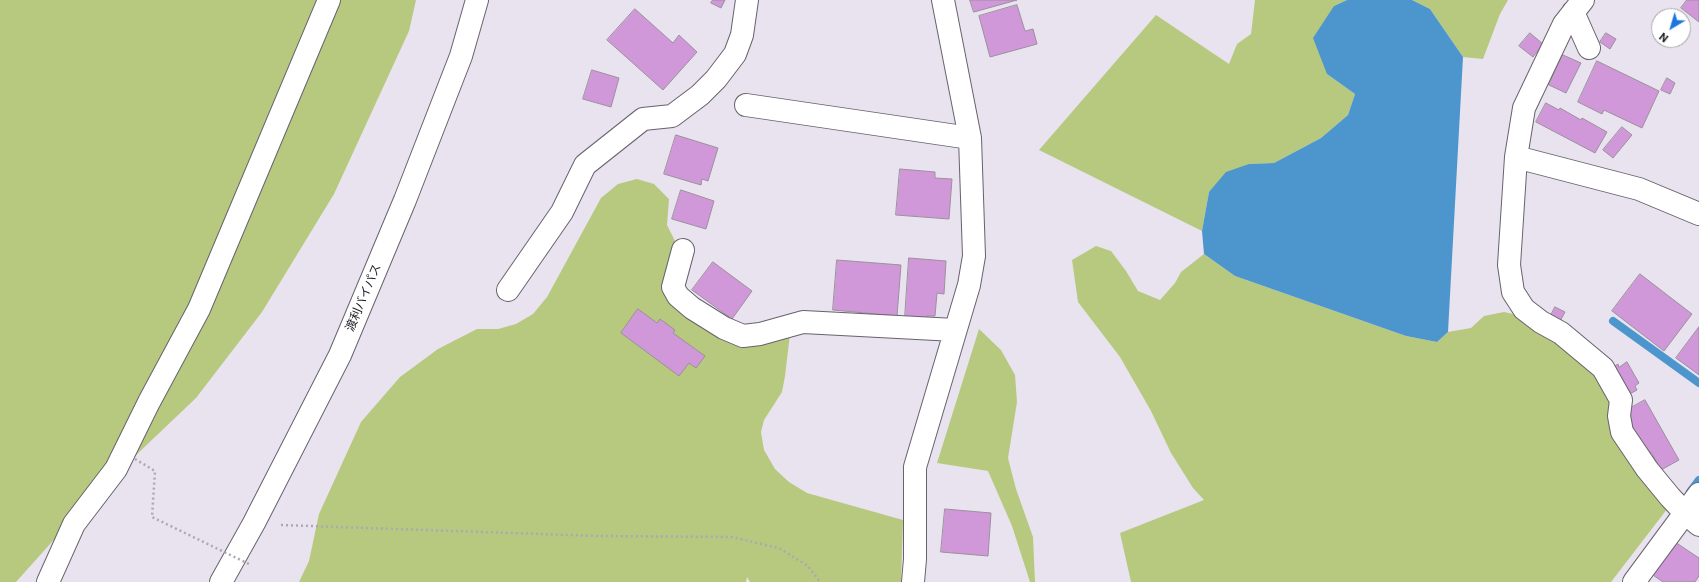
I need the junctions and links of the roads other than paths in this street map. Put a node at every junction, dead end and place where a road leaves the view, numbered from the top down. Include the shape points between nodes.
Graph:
1 (329, 0) edge
2 (477, 0) edge
3 (747, 0) edge
4 (943, 0) edge
5 (1578, 6) edge
6 (1589, 48) dead end
7 (746, 105) dead end
8 (970, 138) junction
9 (1516, 157) junction
10 (1699, 214) edge
11 (683, 250) dead end
12 (508, 290) dead end
13 (955, 330) junction
14 (1699, 494) edge
15 (1692, 519) edge
16 (48, 582) edge
17 (221, 582) edge
18 (913, 582) edge
19 (1634, 582) edge

1 - 16 main road via 199,309 116,469 74,524
2 - 17 main road, 渡利バイパス via 461,56 405,200 340,355
3 - 12 main road via 742,35 735,54 716,79 672,116 643,119 585,165 562,212
4 - 8 main road
5 - 6 main road
5 - 9 main road via 1564,24 1524,108
7 - 8 main road
8 - 13 main road via 974,256 969,285
9 - 10 main road via 1639,189
9 - 15 main road via 1509,265 1512,292 1524,309 1561,333 1603,368 1621,400 1619,416 1622,432 1647,469
11 - 13 main road via 673,287 678,296 724,328 743,336 803,322
13 - 18 main road via 915,467
14 - 15 main road
15 - 19 main road

